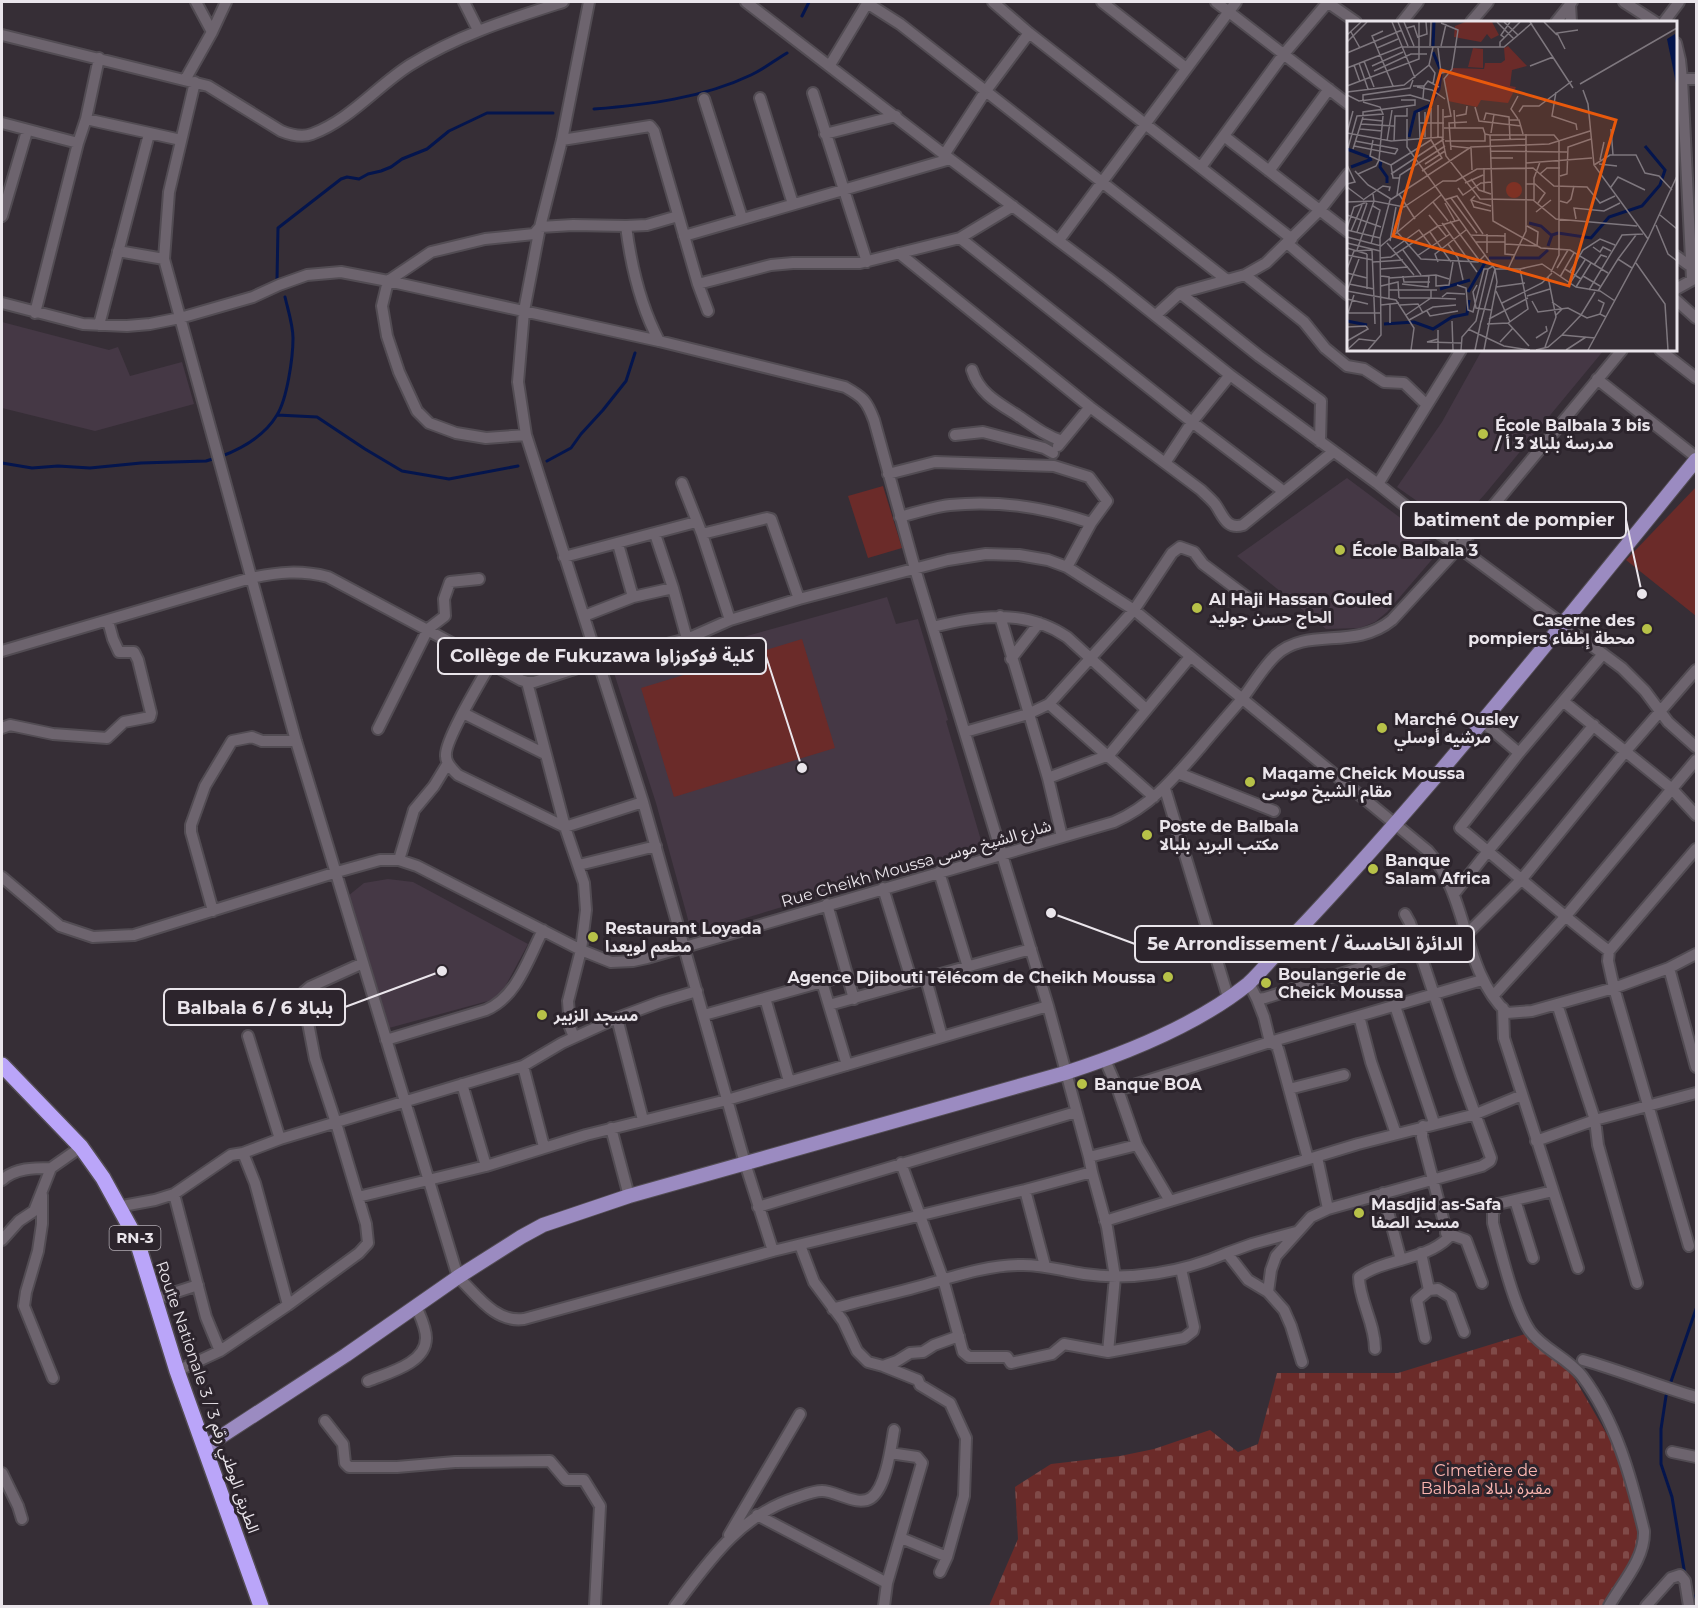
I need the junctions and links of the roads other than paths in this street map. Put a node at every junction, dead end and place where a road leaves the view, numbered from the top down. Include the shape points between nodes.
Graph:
1 (196, 2) edge
2 (225, 2) edge
3 (464, 2) edge
4 (563, 2) edge
5 (589, 2) edge
6 (746, 2) edge
7 (868, 2) edge
8 (993, 2) edge
9 (1102, 2) edge
10 (1216, 2) edge
11 (1236, 2) edge
12 (1328, 2) edge
13 (1418, 2) edge
14 (1488, 2) edge
15 (1624, 2) edge
16 (1679, 2) edge
17 (1571, 3) edge
18 (1228, 11) junction
19 (1355, 21) edge
20 (1403, 21) edge
21 (1472, 21) edge
22 (1557, 21) edge
23 (1571, 21) edge
24 (1653, 21) edge
25 (1665, 21) edge
26 (478, 30) junction
27 (212, 32) junction
28 (1029, 33) junction
29 (2, 35) edge
30 (1677, 47) edge
31 (1283, 55) junction
32 (99, 58) junction
33 (830, 65) junction
34 (1186, 68) junction
35 (1696, 78) edge
36 (1682, 80) junction
37 (190, 81) junction
38 (1329, 89) junction
39 (985, 92) junction
40 (813, 93) dead end
41 (760, 98) dead end
42 (705, 99) dead end
43 (1347, 103) edge
44 (896, 116) junction
45 (86, 119) junction
46 (2, 123) edge
47 (1145, 123) junction
48 (27, 131) junction
49 (149, 134) junction
50 (825, 134) junction
51 (1224, 136) junction
52 (181, 140) junction
53 (562, 140) junction
54 (78, 143) junction
55 (1680, 156) edge
56 (947, 157) junction
57 (1200, 167) junction
58 (1269, 171) junction
59 (1347, 175) edge
60 (1101, 182) junction
61 (844, 189) junction
62 (793, 204) junction
63 (1013, 206) junction
64 (1320, 210) junction
65 (2, 213) edge
66 (678, 216) junction
67 (742, 218) junction
68 (540, 226) junction
69 (626, 226) junction
70 (1347, 231) edge
71 (684, 236) junction
72 (960, 238) junction
73 (1059, 240) junction
74 (1289, 241) junction
75 (118, 251) junction
76 (899, 253) junction
77 (1677, 257) edge
78 (164, 260) junction
79 (867, 262) junction
80 (1690, 266) junction
81 (1245, 275) junction
82 (1694, 279) edge
83 (1227, 280) junction
84 (388, 281) junction
85 (698, 284) junction
86 (1677, 288) edge
87 (1180, 293) junction
88 (1347, 294) edge
89 (1677, 301) edge
90 (2, 303) edge
91 (524, 311) junction
92 (708, 311) dead end
93 (35, 313) junction
94 (1156, 315) junction
95 (180, 318) junction
96 (1696, 318) edge
97 (99, 325) junction
98 (659, 340) junction
99 (1460, 351) edge
100 (1621, 351) edge
101 (1661, 351) edge
102 (972, 370) dead end
103 (1230, 375) junction
104 (1696, 378) edge
105 (1598, 379) junction
106 (1427, 405) junction
107 (1090, 406) junction
108 (1192, 422) junction
109 (526, 435) junction
110 (955, 435) dead end
111 (1062, 441) junction
112 (1320, 442) junction
113 (1333, 452) junction
114 (1053, 453) junction
115 (1696, 458) edge
116 (1165, 463) junction
117 (1053, 466) junction
118 (888, 474) junction
119 (682, 483) dead end
120 (1378, 484) junction
121 (1283, 491) junction
122 (900, 517) junction
123 (696, 522) junction
124 (1092, 523) junction
125 (654, 534) junction
126 (702, 534) junction
127 (618, 544) junction
128 (1459, 547) junction
129 (564, 557) junction
130 (1067, 567) junction
131 (915, 569) junction
132 (251, 578) junction
133 (479, 579) dead end
134 (673, 588) junction
135 (633, 597) junction
136 (1247, 597) dead end
137 (800, 599) junction
138 (1134, 609) junction
139 (584, 616) junction
140 (1000, 616) junction
141 (730, 620) junction
142 (108, 621) junction
143 (1039, 623) junction
144 (1562, 625) junction
145 (933, 627) junction
146 (428, 629) junction
147 (687, 639) junction
148 (2, 651) edge
149 (1603, 654) junction
150 (1190, 657) junction
151 (1011, 659) junction
152 (1089, 659) junction
153 (599, 661) junction
154 (490, 663) junction
155 (1696, 670) edge
156 (527, 682) junction
157 (1242, 698) junction
158 (1564, 702) junction
159 (1048, 704) junction
160 (1146, 709) junction
161 (1659, 712) junction
162 (463, 713) junction
163 (1028, 714) junction
164 (1483, 722) junction
165 (1594, 725) junction
166 (2, 728) edge
167 (378, 729) dead end
168 (965, 732) junction
169 (296, 741) junction
170 (1696, 747) edge
171 (1625, 752) junction
172 (545, 753) junction
173 (1519, 753) junction
174 (1109, 755) junction
175 (1696, 760) edge
176 (448, 763) junction
177 (1178, 773) junction
178 (1048, 778) junction
179 (1165, 789) junction
180 (1672, 789) junction
181 (1154, 797) junction
182 (643, 802) junction
183 (1274, 811) dead end
184 (1696, 815) edge
185 (1396, 823) junction
186 (565, 827) junction
187 (1062, 837) junction
188 (656, 846) junction
189 (1696, 849) edge
190 (1488, 851) junction
191 (1002, 855) junction
192 (399, 860) junction
193 (579, 865) junction
194 (337, 872) junction
195 (939, 872) junction
196 (2, 877) edge
197 (1521, 880) junction
198 (883, 888) junction
199 (1455, 894) junction
200 (827, 904) junction
201 (213, 911) junction
202 (1405, 914) dead end
203 (1565, 917) junction
204 (543, 930) junction
205 (1466, 935) junction
206 (683, 946) junction
207 (1419, 949) junction
208 (581, 950) junction
209 (1031, 950) junction
210 (1608, 951) junction
211 (1696, 954) edge
212 (363, 963) junction
213 (968, 967) junction
214 (1669, 968) junction
215 (847, 975) junction
216 (926, 979) junction
217 (1482, 980) junction
218 (822, 982) junction
219 (912, 982) junction
220 (1249, 983) junction
221 (1614, 988) junction
222 (697, 991) junction
223 (1435, 995) junction
224 (1493, 996) junction
225 (1228, 997) junction
226 (765, 998) junction
227 (854, 999) junction
228 (1257, 999) junction
229 (1557, 1004) junction
230 (829, 1005) junction
231 (1048, 1006) junction
232 (1395, 1006) junction
233 (1503, 1008) junction
234 (704, 1015) junction
235 (1359, 1016) junction
236 (617, 1018) junction
237 (248, 1036) dead end
238 (574, 1037) junction
239 (942, 1037) junction
240 (386, 1040) junction
241 (1269, 1042) junction
242 (1105, 1060) junction
243 (2, 1065) edge
244 (847, 1065) junction
245 (523, 1066) junction
246 (1696, 1067) edge
247 (1065, 1073) junction
248 (1344, 1075) dead end
249 (789, 1082) junction
250 (462, 1084) junction
251 (1289, 1089) junction
252 (1118, 1090) junction
253 (1696, 1093) edge
254 (1522, 1095) junction
255 (727, 1100) junction
256 (405, 1101) junction
257 (1648, 1105) junction
258 (1076, 1112) junction
259 (1476, 1114) junction
260 (643, 1120) junction
261 (1595, 1120) junction
262 (336, 1122) junction
263 (1428, 1125) junction
264 (611, 1128) junction
265 (1396, 1134) junction
266 (279, 1139) junction
267 (1536, 1141) junction
268 (1137, 1145) junction
269 (81, 1147) junction
270 (544, 1148) junction
271 (243, 1153) junction
272 (1089, 1157) junction
273 (1313, 1158) junction
274 (745, 1163) junction
275 (901, 1163) junction
276 (486, 1166) junction
277 (51, 1168) junction
278 (1092, 1172) junction
279 (1433, 1179) junction
280 (2, 1180) edge
281 (429, 1181) junction
282 (1025, 1190) junction
283 (1553, 1191) junction
284 (1383, 1193) junction
285 (174, 1194) junction
286 (42, 1195) junction
287 (629, 1196) junction
288 (358, 1197) junction
289 (1515, 1200) junction
290 (1170, 1201) junction
291 (117, 1207) junction
292 (758, 1207) junction
293 (1328, 1209) junction
294 (920, 1215) junction
295 (1106, 1221) junction
296 (1296, 1232) junction
297 (1446, 1233) junction
298 (2, 1240) edge
299 (800, 1245) junction
300 (1689, 1246) dead end
301 (773, 1251) junction
302 (1227, 1253) junction
303 (1421, 1253) junction
304 (1533, 1258) dead end
305 (1401, 1260) junction
306 (1045, 1266) junction
307 (1578, 1268) dead end
308 (1182, 1269) junction
309 (458, 1277) junction
310 (1115, 1277) junction
311 (943, 1279) junction
312 (1482, 1283) dead end
313 (1637, 1283) dead end
314 (198, 1285) junction
315 (1429, 1290) junction
316 (1268, 1292) junction
317 (155, 1299) junction
318 (288, 1305) junction
319 (416, 1306) junction
320 (833, 1309) junction
321 (1464, 1332) dead end
322 (959, 1336) junction
323 (1425, 1338) dead end
324 (1375, 1349) dead end
325 (220, 1351) junction
326 (1108, 1352) junction
327 (1583, 1360) dead end
328 (1302, 1362) dead end
329 (883, 1366) junction
330 (177, 1371) junction
331 (52, 1378) dead end
332 (368, 1381) dead end
333 (1696, 1397) edge
334 (800, 1414) dead end
335 (325, 1421) dead end
336 (894, 1430) dead end
337 (205, 1447) junction
338 (1672, 1452) dead end
339 (890, 1453) junction
340 (1696, 1457) edge
341 (2, 1473) edge
342 (757, 1515) junction
343 (22, 1519) dead end
344 (901, 1538) junction
345 (726, 1540) junction
346 (947, 1557) junction
347 (940, 1572) dead end
348 (887, 1583) junction
349 (261, 1606) edge
350 (595, 1606) edge
351 (675, 1606) edge
352 (884, 1606) edge
353 (1609, 1606) edge
354 (1646, 1606) edge
355 (1689, 1606) edge

1 - 27 street
2 - 27 street
3 - 26 street
4 - 26 street
5 - 53 street
6 - 33 street
7 - 33 street
7 - 39 street
8 - 28 street
9 - 34 street
10 - 18 street
11 - 18 street
12 - 19 street
12 - 31 street
13 - 20 street
14 - 21 street
15 - 24 street
16 - 25 street
17 - 22 street
17 - 23 street
18 - 31 street
18 - 34 street
26 - 37 street via 410,65 331,126 309,135 294,136 281,131 208,86
27 - 37 street
28 - 39 street
28 - 47 street
29 - 32 street
30 - 36 street
31 - 38 street
31 - 51 street
32 - 37 street
32 - 45 street
33 - 44 street
34 - 47 street
35 - 36 street
36 - 55 street
37 - 52 street
38 - 43 street
38 - 58 street
39 - 56 street
39 - 60 street
40 - 50 street
41 - 62 street
42 - 67 street
44 - 50 street
44 - 56 street
45 - 49 street
45 - 54 street
46 - 48 street
47 - 57 street
47 - 60 street
48 - 54 street
48 - 65 street
49 - 52 street
49 - 75 street
50 - 61 street
51 - 57 street
51 - 58 street
52 - 78 street via 169,192
53 - 66 street via 650,126
53 - 68 street
54 - 93 street
55 - 80 street
56 - 61 street
56 - 63 street
57 - 74 street
58 - 64 street
59 - 64 street
60 - 73 street
60 - 83 street
61 - 62 street
61 - 79 street
62 - 67 street
63 - 72 street
63 - 73 street
64 - 70 street
64 - 74 street
66 - 69 street
66 - 71 street
67 - 71 street
68 - 69 street
68 - 84 street via 534,234 485,239 431,252
68 - 91 street
69 - 98 street via 631,266
71 - 85 street
72 - 76 street
72 - 108 street
73 - 94 street
74 - 81 street via 1266,263
74 - 88 street
75 - 78 street
75 - 97 street
76 - 79 street
76 - 107 street
77 - 80 street
78 - 95 street
79 - 85 street via 771,265
80 - 82 street
81 - 83 street
81 - 106 street via 1304,322 1325,348 1347,366 1364,369 1384,382 1404,383
82 - 86 street
83 - 87 street
84 - 91 street
84 - 95 street via 341,272 308,275 253,297
84 - 109 street via 381,306 387,336 417,411 429,423 456,433 486,438
85 - 92 street
87 - 94 street
87 - 112 street via 1321,401
89 - 96 street
90 - 93 street
91 - 98 street
91 - 109 street via 518,382
93 - 97 street
94 - 103 street
95 - 97 street via 150,324
95 - 132 street
98 - 118 street via 845,387 862,396 874,420
99 - 106 street
100 - 105 street, Rue Cheikh Moussa شارع الشيخ موسى
101 - 104 street
102 - 111 street via 975,381 999,405
103 - 108 street
103 - 112 street
105 - 115 street
105 - 128 street, Rue Cheikh Moussa شارع الشيخ موسى
106 - 120 street
107 - 111 street
107 - 116 street
108 - 116 street
108 - 121 street
109 - 129 street
110 - 114 street via 983,432
111 - 114 street
112 - 113 street
113 - 120 street
113 - 121 street
114 - 117 street
115 - 144 main road
116 - 121 street via 1209,498 1227,522 1237,526
117 - 118 street via 935,462
117 - 124 street via 1089,477 1100,490 1107,501
118 - 122 street
119 - 123 street
120 - 128 street
122 - 124 street via 948,505 978,503 1065,514
122 - 131 street
123 - 125 street
123 - 126 street
124 - 130 street
125 - 127 street
125 - 134 street
126 - 137 street via 771,519
126 - 141 street
127 - 129 street
127 - 135 street
128 - 144 street
128 - 157 street, Rue Cheikh Moussa شارع الشيخ موسى via 1380,629 1343,639 1299,642 1287,648 1276,655
129 - 139 street
130 - 131 street via 1019,555 986,554
130 - 138 street
131 - 137 street
131 - 145 street
132 - 142 street
132 - 146 street via 283,572 328,577
132 - 169 street
133 - 146 street via 450,582 444,599 445,616
134 - 135 street
134 - 147 street
135 - 139 street
136 - 138 street via 1203,564 1194,552 1180,547
137 - 141 street
138 - 150 street
138 - 152 street
139 - 153 street
140 - 143 street
140 - 145 street via 963,619
140 - 151 street
141 - 147 street
142 - 148 street
142 - 166 street via 120,652 134,652 138,660 150,717 124,723 107,738 53,734 10,725
143 - 151 street
143 - 152 street via 1060,632
144 - 149 street
144 - 164 main road
145 - 168 street
146 - 154 street
146 - 167 street
147 - 153 street
149 - 158 street
149 - 161 street via 1640,686
150 - 157 street
150 - 160 street
151 - 163 street
152 - 159 street
152 - 160 street
153 - 156 street
153 - 182 street
154 - 156 street
154 - 162 street
155 - 161 street
156 - 172 street
157 - 177 street, Rue Cheikh Moussa شارع الشيخ موسى
157 - 185 street
158 - 165 street
158 - 173 street
159 - 163 street
159 - 174 street
160 - 174 street
161 - 170 street
161 - 171 street
162 - 172 street
162 - 176 street via 447,748
163 - 168 street
163 - 178 street
164 - 173 street
164 - 185 main road
165 - 171 street
165 - 190 street
168 - 191 street
169 - 194 street
169 - 201 street via 262,741 252,737 232,741 204,786 191,832
171 - 180 street
171 - 197 street
172 - 186 street
173 - 190 street via 1460,828
174 - 178 street
174 - 181 street
175 - 180 street
176 - 186 street via 458,775
176 - 192 street via 414,810
177 - 179 street, Rue Cheikh Moussa شارع الشيخ موسى
177 - 183 street
178 - 187 street
179 - 181 street, Rue Cheikh Moussa شارع الشيخ موسى
179 - 225 street
180 - 184 street
180 - 203 street
181 - 187 street, Rue Cheikh Moussa شارع الشيخ موسى via 1120,819
182 - 186 street
182 - 188 street
185 - 199 street via 1438,862
185 - 220 main road
186 - 193 street
187 - 191 street, Rue Cheikh Moussa شارع الشيخ موسى
188 - 193 street
188 - 206 street
189 - 210 street
190 - 197 street
190 - 199 street
191 - 195 street, Rue Cheikh Moussa شارع الشيخ موسى
191 - 209 street
192 - 194 street, Rue Cheikh Moussa شارع الشيخ موسى via 380,860
192 - 204 street, Rue Cheikh Moussa شارع الشيخ موسى
193 - 208 street via 585,882 586,910
194 - 201 street, Rue Cheikh Moussa شارع الشيخ موسى
194 - 212 street
195 - 198 street, Rue Cheikh Moussa شارع الشيخ موسى
195 - 213 street
196 - 201 street, Rue Cheikh Moussa شارع الشيخ موسى via 60,926 93,937 134,935
197 - 203 street
197 - 205 street
198 - 200 street, Rue Cheikh Moussa شارع الشيخ موسى
198 - 219 street
199 - 205 street
200 - 206 street, Rue Cheikh Moussa شارع الشيخ موسى
200 - 215 street
202 - 207 street
203 - 210 street
203 - 224 street
204 - 208 street, Rue Cheikh Moussa شارع الشيخ موسى
204 - 240 street via 515,985 501,1003
205 - 217 street
206 - 208 street, Rue Cheikh Moussa شارع الشيخ موسى via 621,963
206 - 222 street
207 - 223 street
207 - 228 street
208 - 238 street via 568,1001
209 - 213 street
209 - 231 street
210 - 221 street
211 - 214 street
212 - 240 street
212 - 262 street via 310,987 303,997 315,1059
213 - 216 street
214 - 221 street
214 - 246 street
215 - 218 street
215 - 227 street
216 - 219 street
216 - 239 street
217 - 223 street
217 - 224 street
218 - 226 street
218 - 230 street
219 - 227 street
220 - 225 main road
220 - 228 street
221 - 229 street
221 - 257 street
222 - 234 street
222 - 236 street
223 - 232 street
223 - 259 street
224 - 233 street
225 - 242 main road via 1197,1017
226 - 234 street
226 - 249 street
227 - 230 street
228 - 241 street
229 - 233 street via 1512,1014
229 - 261 street
230 - 244 street
231 - 239 street
231 - 247 street
232 - 235 street
232 - 263 street
233 - 254 street via 1504,1038
234 - 255 street
235 - 241 street
235 - 265 street
236 - 238 street
236 - 260 street
237 - 266 street
238 - 245 street
239 - 244 street
240 - 256 street
241 - 251 street via 1276,1046
241 - 252 street
242 - 247 main road
242 - 252 street
243 - 269 highway, Route Nationale 3 / الطريق الوطني رقم 3 / RN-3
244 - 249 street
245 - 250 street
245 - 270 street
247 - 258 street
247 - 274 main road
248 - 251 street
249 - 255 street
250 - 256 street
250 - 276 street
251 - 273 street
252 - 268 street
253 - 257 street
254 - 259 street
254 - 267 street
255 - 260 street
255 - 274 street
256 - 262 street
256 - 281 street
257 - 261 street
257 - 300 street
258 - 272 street
258 - 275 street
259 - 263 street
259 - 279 street via 1490,1161
260 - 264 street
261 - 267 street
261 - 313 street via 1598,1145
262 - 266 street
262 - 288 street
263 - 265 street
263 - 279 street via 1422,1137
264 - 270 street
264 - 287 street
265 - 273 street
266 - 271 street
267 - 283 street
268 - 272 street
268 - 290 street
269 - 277 street
269 - 291 highway, Route Nationale 3 / الطريق الوطني رقم 3 / RN-3
270 - 276 street
271 - 285 street via 223,1159
271 - 318 street
272 - 278 street
273 - 290 street
273 - 293 street
274 - 287 main road
274 - 292 street
275 - 292 street
275 - 294 street
276 - 281 street
277 - 280 street via 29,1168
277 - 286 street
278 - 282 street
278 - 295 street
279 - 284 street
279 - 297 street
281 - 288 street
281 - 309 street
282 - 294 street
282 - 306 street
283 - 289 street
283 - 307 street
284 - 293 street
284 - 305 street
285 - 291 street
285 - 314 street
286 - 298 street via 34,1211
286 - 331 street via 38,1251 24,1306
287 - 309 main road via 543,1226
288 - 318 street via 368,1232 365,1248
289 - 304 street
289 - 353 street via 1498,1204 1493,1223 1520,1309 1530,1331 1573,1366 1600,1405 1625,1458 1642,1523 1642,1550
290 - 295 street
291 - 317 highway, Route Nationale 3 / الطريق الوطني رقم 3 / RN-3 via 135,1238
292 - 301 street
293 - 296 street via 1311,1217
294 - 299 street
294 - 311 street
295 - 310 street
296 - 302 street
296 - 316 street via 1273,1263
297 - 303 street via 1447,1240
297 - 312 street via 1466,1240
299 - 301 street
299 - 320 street via 810,1276
301 - 309 street via 514,1320 492,1310
302 - 308 street
302 - 316 street via 1248,1280
303 - 305 street
303 - 315 street
305 - 324 street via 1359,1276
306 - 310 street
306 - 311 street via 998,1267
308 - 310 street
308 - 326 street via 1193,1331 1184,1338
309 - 319 main road
310 - 326 street
311 - 320 street
311 - 322 street
314 - 317 street
314 - 325 street
315 - 321 street via 1451,1297
315 - 323 street via 1417,1300
316 - 328 street via 1288,1317
317 - 330 highway, Route Nationale 3 / الطريق الوطني رقم 3 / RN-3
318 - 325 street
319 - 332 street via 426,1336 423,1349 412,1361
319 - 337 main road
320 - 329 street via 860,1356
322 - 326 street via 963,1352 969,1357 1007,1357 1011,1363 1052,1354 1064,1344
322 - 329 street
325 - 330 street
327 - 333 street
329 - 346 street via 918,1380 950,1403 966,1438 964,1496
330 - 337 highway, Route Nationale 3 / الطريق الوطني رقم 3 / RN-3
334 - 345 street
335 - 350 street via 343,1444 349,1467 550,1461 566,1480 584,1480 600,1506
336 - 339 street
337 - 349 highway, Route Nationale 3 / الطريق الوطني رقم 3 / RN-3
338 - 340 street
339 - 342 street via 880,1486 870,1499 857,1501 819,1491 778,1503
339 - 344 street via 922,1461
341 - 343 street
342 - 345 street
342 - 348 street
344 - 346 street
344 - 348 street
345 - 351 street
346 - 347 street
348 - 352 street
354 - 355 street via 1671,1578 1680,1575

